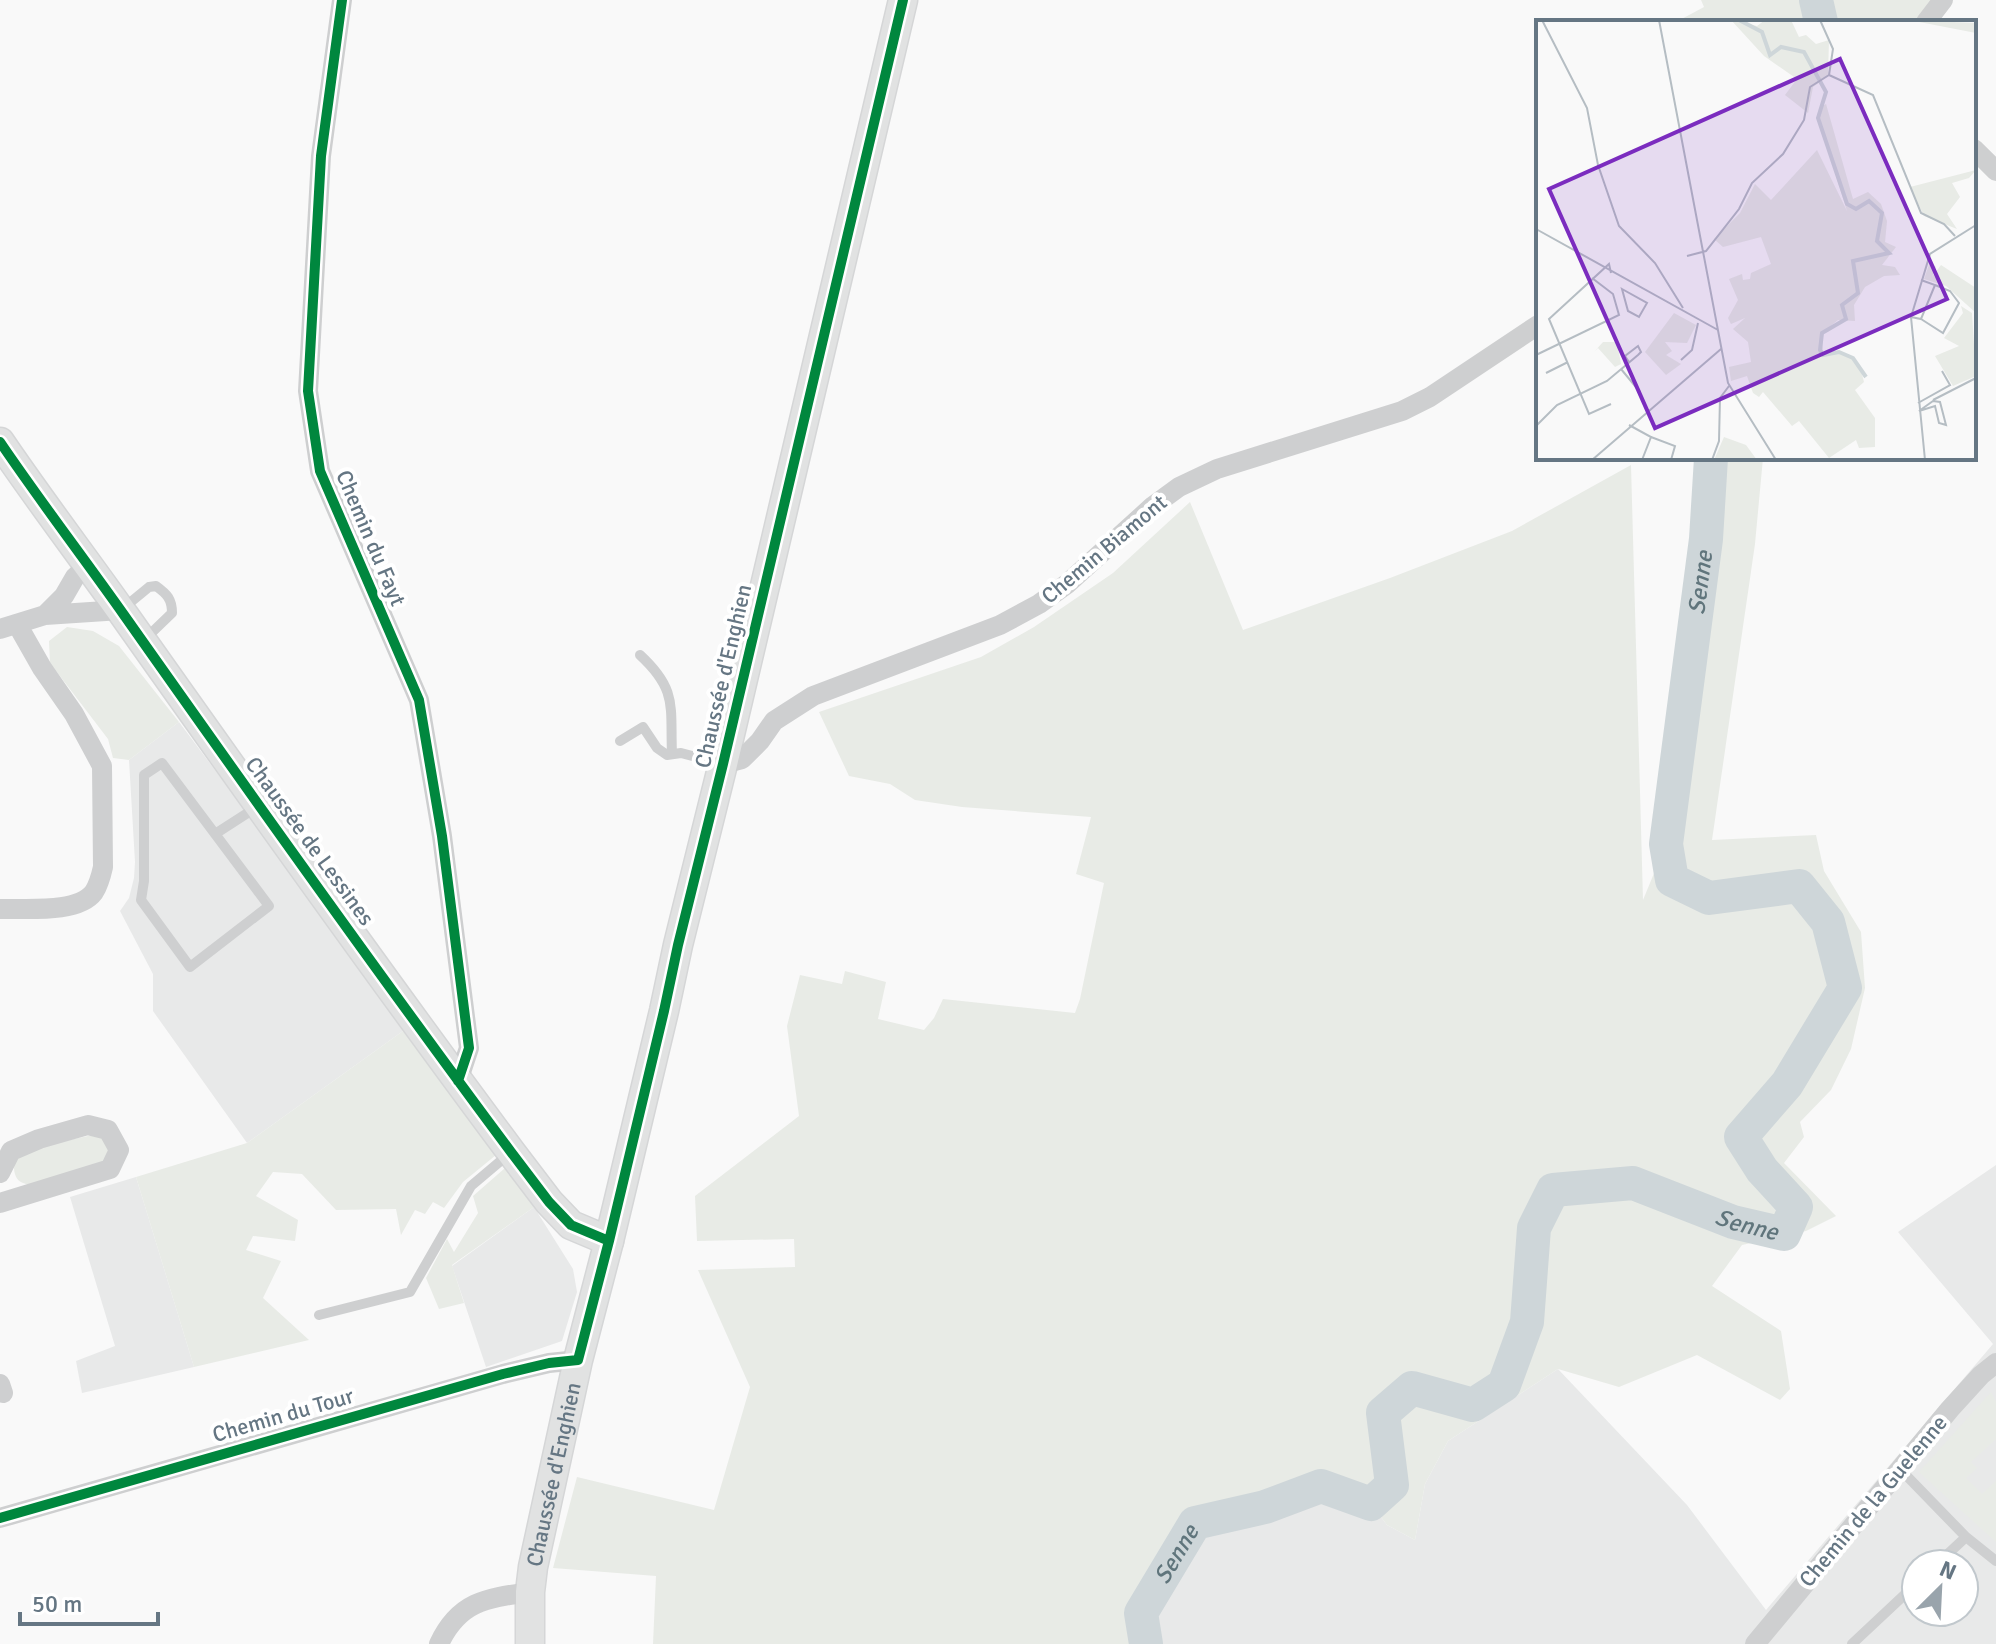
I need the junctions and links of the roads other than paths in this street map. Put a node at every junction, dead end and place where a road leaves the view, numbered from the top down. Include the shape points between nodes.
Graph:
1 (342, 0) edge
2 (903, 0) edge
3 (1943, 0) edge
4 (1928, 20) edge
5 (1976, 151) edge
6 (1996, 171) edge
7 (1536, 326) edge
8 (0, 442) edge
9 (87, 566) junction
10 (121, 610) junction
11 (45, 615) junction
12 (9, 626) edge
13 (143, 642) junction
14 (640, 655) dead end
15 (620, 741) dead end
16 (672, 754) junction
17 (723, 764) junction
18 (259, 806) junction
19 (215, 834) junction
20 (0, 909) edge
21 (458, 1081) junction
22 (511, 1152) junction
23 (0, 1173) edge
24 (0, 1179) edge
25 (10, 1200) edge
26 (609, 1241) junction
27 (319, 1315) dead end
28 (578, 1360) junction
29 (1996, 1363) edge
30 (1900, 1469) junction
31 (0, 1518) edge
32 (1966, 1537) junction
33 (1954, 1548) edge
34 (1996, 1561) edge
35 (530, 1592) junction
36 (1900, 1599) edge
37 (439, 1644) edge
38 (530, 1644) edge
39 (1755, 1644) edge
40 (1852, 1644) edge

1 - 21 street, Chemin du Fayt via 321,156 308,391 320,471 419,700 469,1048
2 - 17 main road, Chaussée d'Enghien
3 - 4 street
5 - 6 street
7 - 17 street, Chemin Biamont via 1402,411 1217,469 1179,487 1039,604 1000,625 813,696 774,721 742,759
8 - 9 main road, Chaussée de Lessines
9 - 10 main road, Chaussée de Lessines
9 - 11 street
10 - 11 street
10 - 13 main road, Chaussée de Lessines
10 - 13 lane via 149,587 156,586 172,602 172,613
11 - 12 street
12 - 20 street via 74,714 102,766 103,867 92,895 79,903
13 - 18 main road, Chaussée de Lessines
14 - 16 lane via 668,690
15 - 16 lane via 643,727 657,748
16 - 17 lane
17 - 26 main road, Chaussée d'Enghien
18 - 19 lane
18 - 21 main road, Chaussée de Lessines
19 - 19 lane via 269,906 190,967 141,900 144,775 162,763
21 - 22 main road, Chaussée de Lessines
22 - 26 main road, Chaussée de Lessines via 571,1225
22 - 27 lane via 471,1186 410,1292
23 - 25 street via 11,1151 88,1125 108,1130 119,1150 110,1169
24 - 25 street
26 - 28 main road, Chaussée d'Enghien
28 - 31 street, Chemin du Tour via 503,1374
28 - 35 main road, Chaussée d'Enghien
29 - 30 street, Chemin de la Guelenne via 1967,1389
30 - 32 lane
30 - 39 street, Chemin de la Guelenne
32 - 33 lane
32 - 34 lane
35 - 37 street via 504,1595 462,1611
35 - 38 main road, Chaussée d'Enghien
36 - 40 lane

